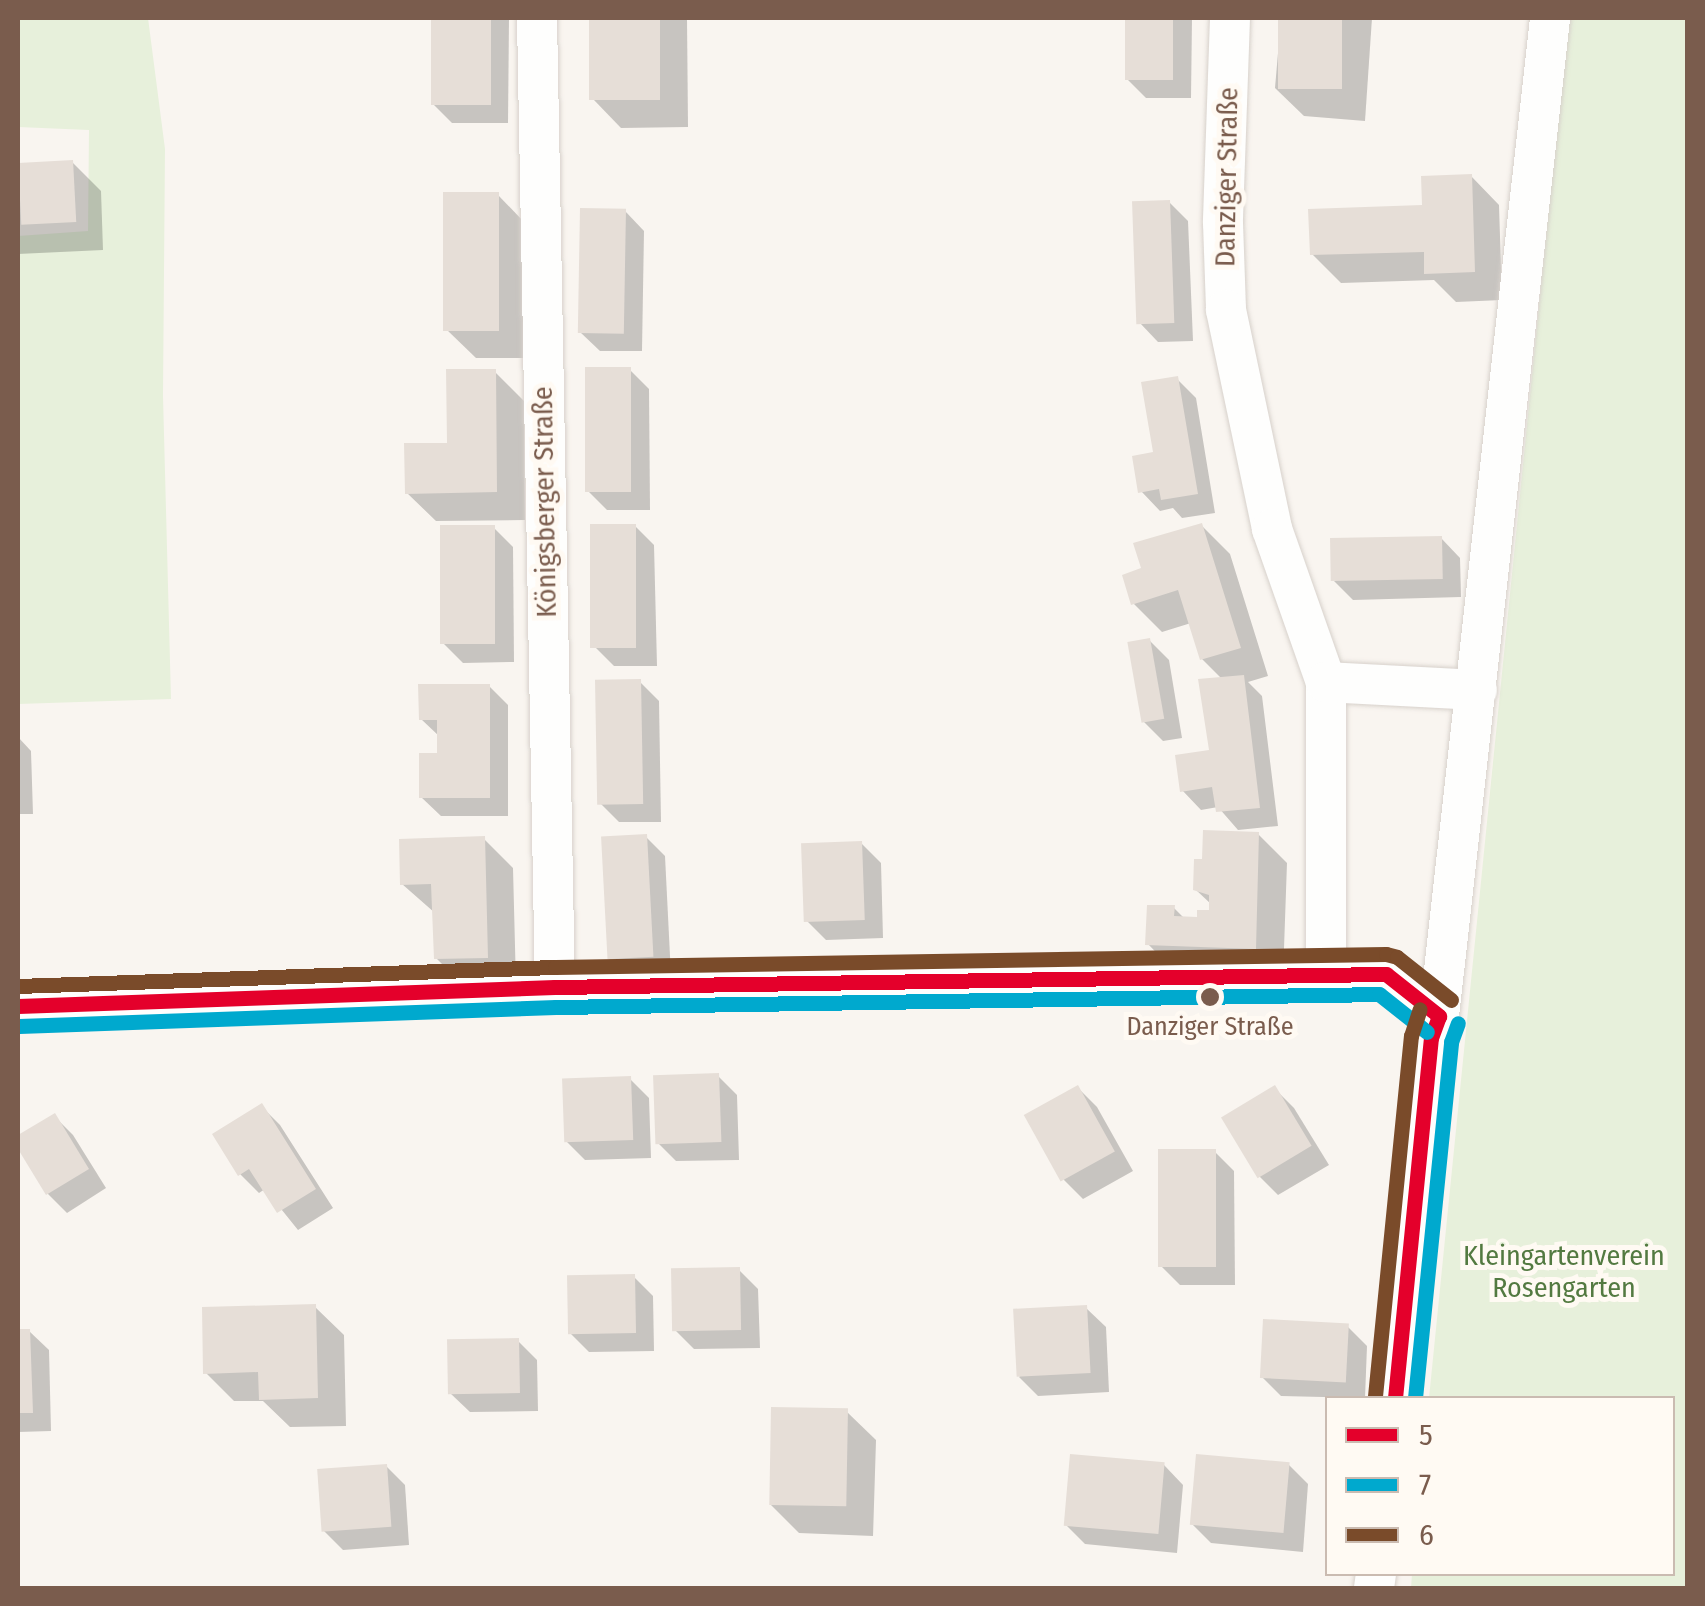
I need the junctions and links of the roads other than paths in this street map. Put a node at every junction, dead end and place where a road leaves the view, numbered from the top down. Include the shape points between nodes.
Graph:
1 (538, 18) edge
2 (1230, 18) edge
3 (1550, 18) edge
4 (1326, 682) junction
5 (1477, 690) junction
6 (1326, 975) junction
7 (555, 987) junction
8 (18, 1006) edge
9 (1439, 1016) junction
10 (1395, 1396) edge

1 - 7 street, Königsberger Straße
2 - 4 street, Danziger Straße via 1226,310 1272,529
3 - 5 street
4 - 5 street
4 - 6 street, Danziger Straße
5 - 9 street
6 - 7 street
6 - 9 street via 1386,974
7 - 8 street
9 - 10 street via 1430,1038

